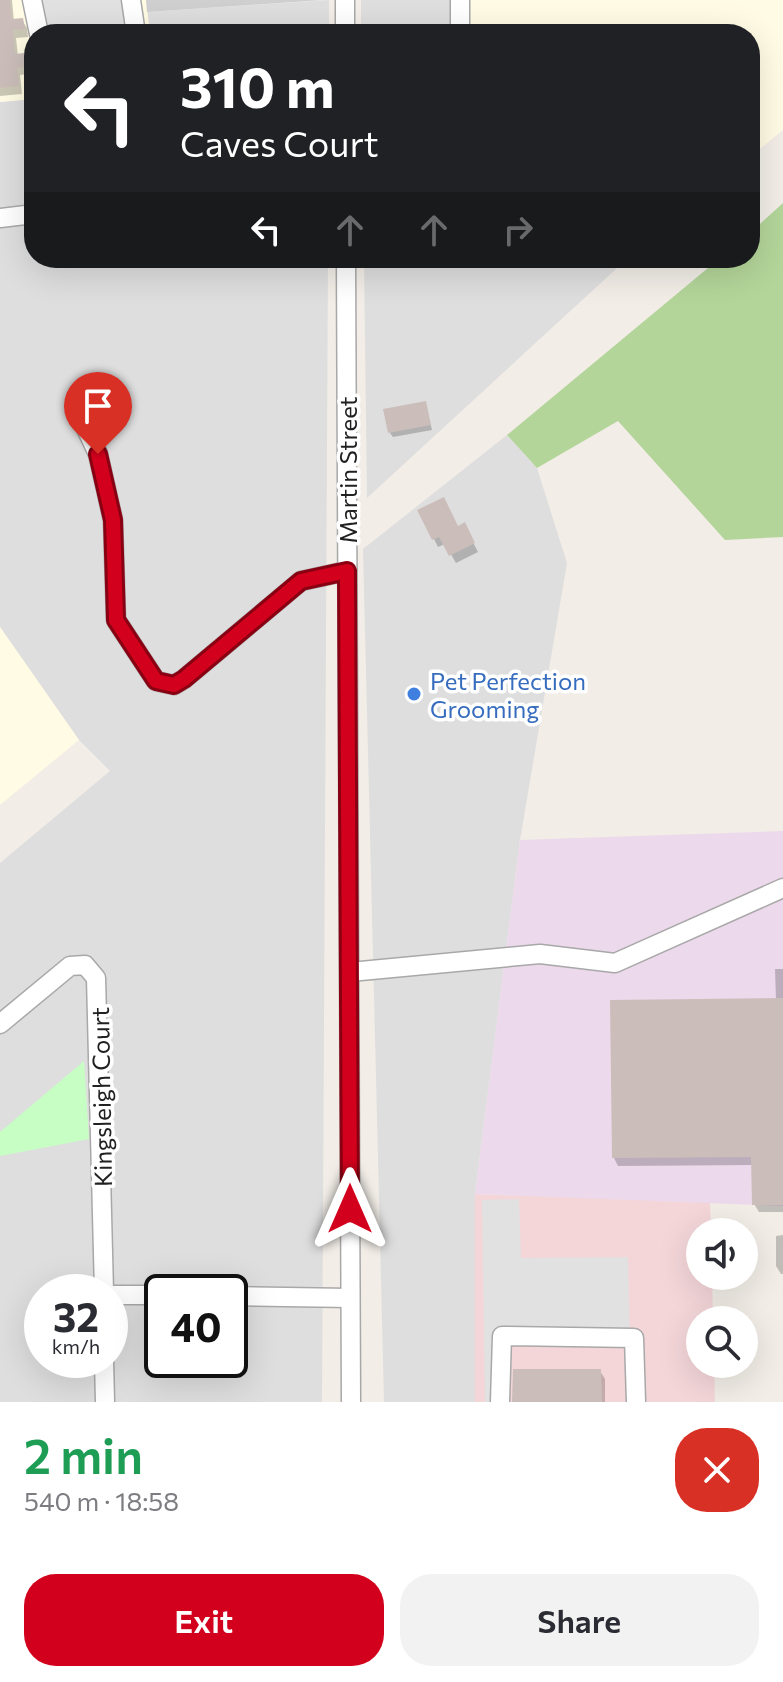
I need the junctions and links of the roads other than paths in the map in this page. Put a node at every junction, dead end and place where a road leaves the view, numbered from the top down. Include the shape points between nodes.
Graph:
1 (32, 0) edge
2 (131, 0) edge
3 (345, 0) edge
4 (460, 0) edge
5 (37, 24) edge
6 (135, 24) edge
7 (345, 24) edge
8 (460, 24) edge
9 (24, 215) edge
10 (0, 218) edge
11 (346, 268) edge
12 (83, 422) dead end
13 (347, 571) junction
14 (783, 888) edge
15 (350, 972) junction
16 (0, 1024) edge
17 (104, 1274) edge
18 (248, 1296) edge
19 (350, 1298) junction
20 (104, 1378) edge
21 (105, 1402) edge
22 (351, 1402) edge
23 (500, 1402) edge
24 (636, 1402) edge

1 - 5 street
2 - 6 street
3 - 7 street
4 - 8 street
9 - 10 street
11 - 13 street, Martin Street
12 - 13 street via 98,454 113,520 116,620 156,681 174,685 184,679 301,581
13 - 15 street, Martin Street
14 - 15 street via 615,963 540,954
15 - 19 street, Martin Street
16 - 17 street, Kingsleigh Court via 70,966 85,965 96,978
18 - 19 street
19 - 22 street, Martin Street
20 - 21 street
23 - 24 street via 502,1336 634,1338

